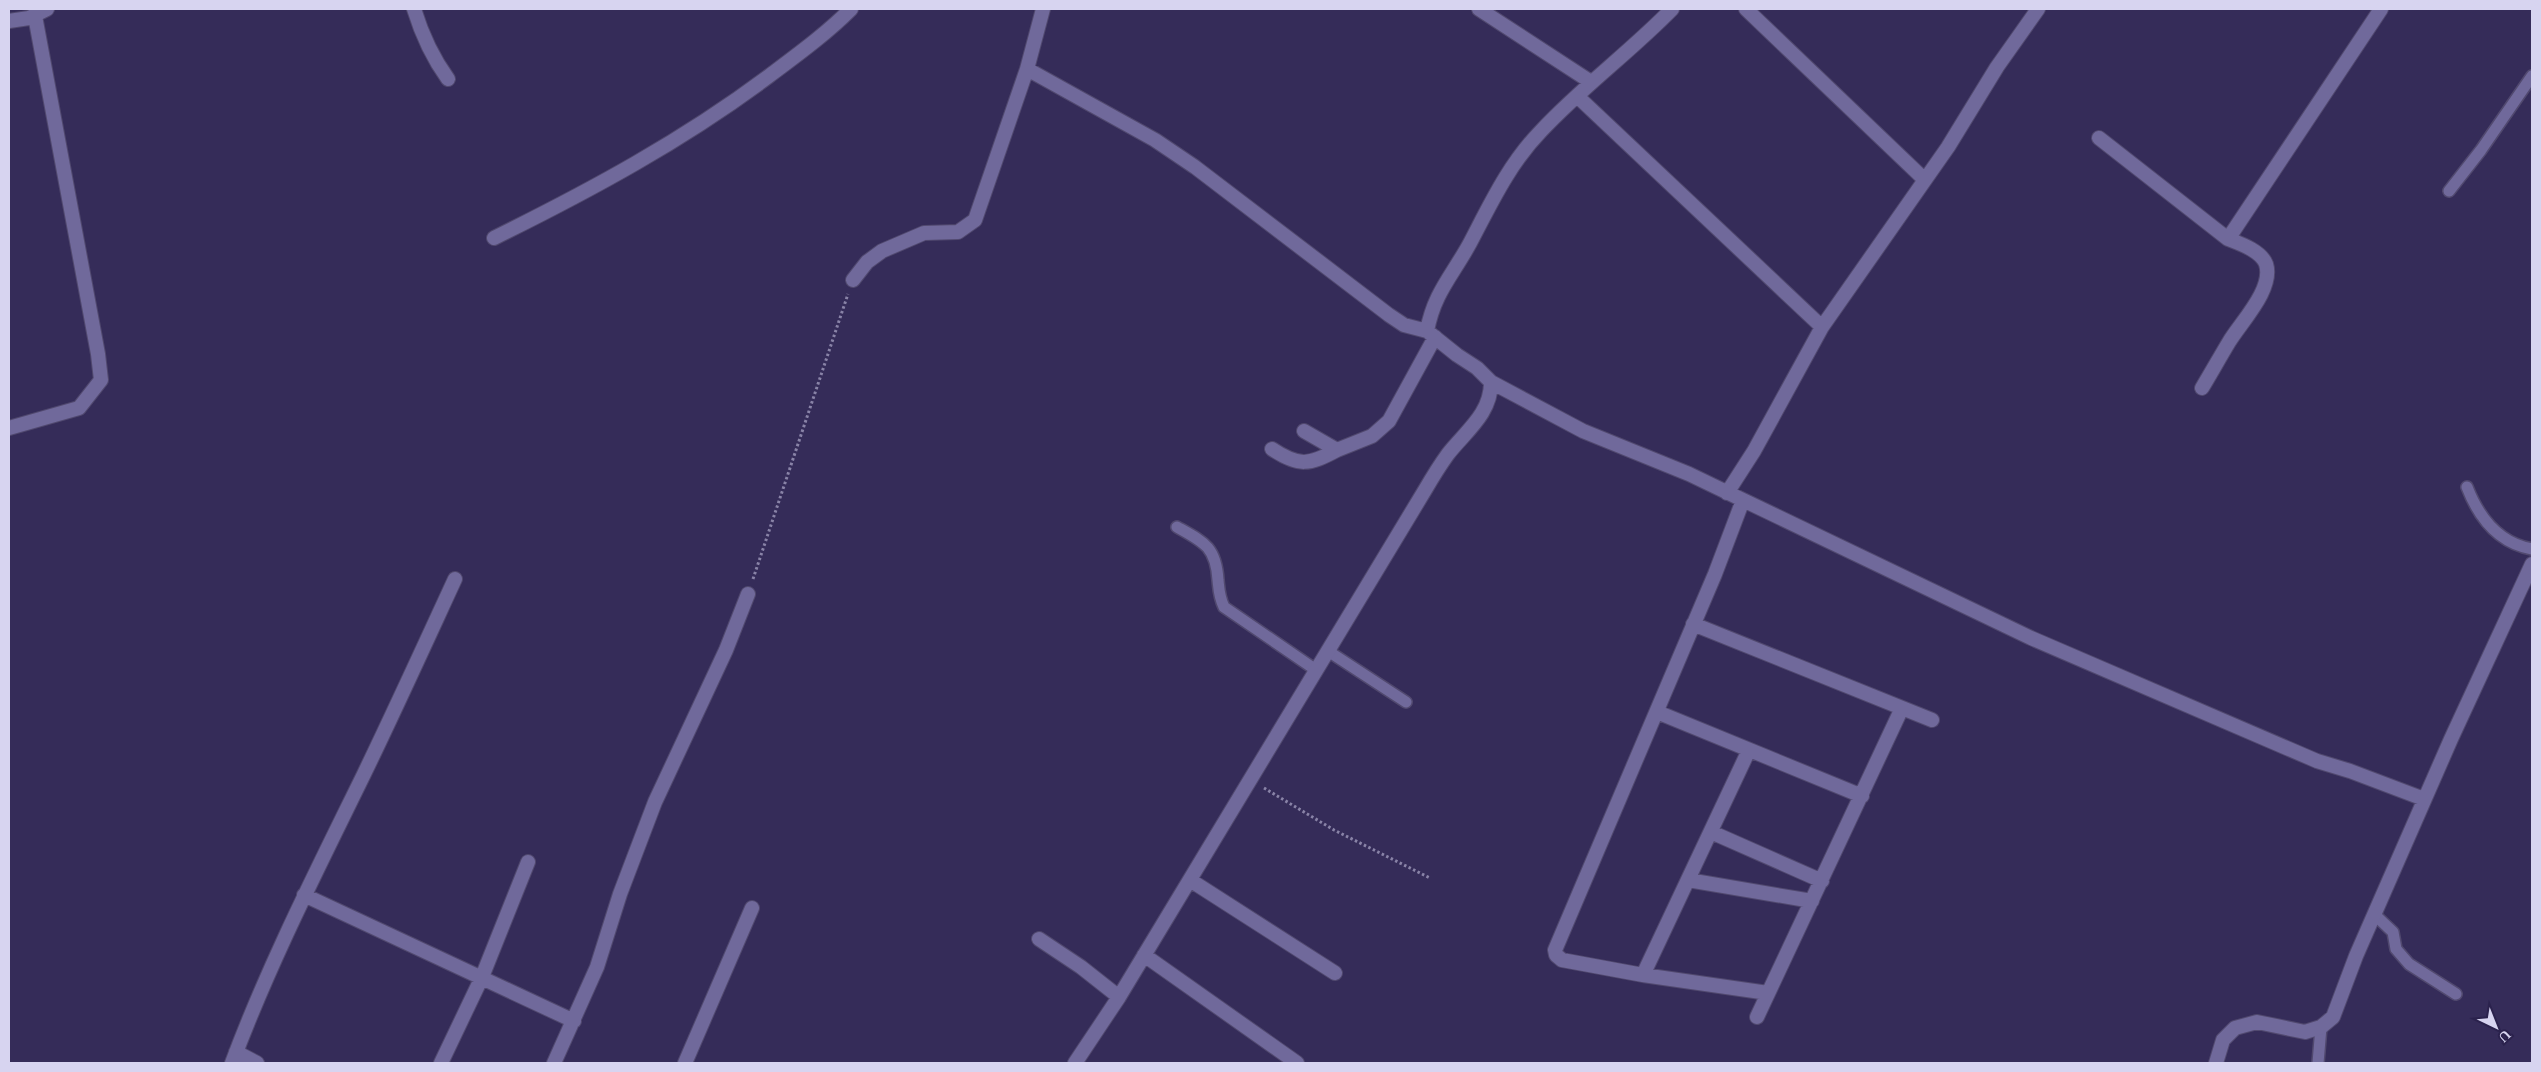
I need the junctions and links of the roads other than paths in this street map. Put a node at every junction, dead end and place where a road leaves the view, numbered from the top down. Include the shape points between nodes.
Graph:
1 (414, 9) edge
2 (851, 9) edge
3 (1043, 9) edge
4 (1479, 9) edge
5 (1672, 9) edge
6 (1746, 9) edge
7 (2038, 9) edge
8 (2381, 9) edge
9 (41, 12) edge
10 (9, 21) edge
11 (1027, 69) junction
12 (2532, 76) edge
13 (448, 80) dead end
14 (1591, 82) junction
15 (1577, 96) junction
16 (2099, 138) dead end
17 (1925, 180) junction
18 (2449, 191) dead end
19 (494, 238) dead end
20 (2228, 240) junction
21 (853, 280) road end
22 (1822, 327) junction
23 (1431, 334) junction
24 (1491, 382) junction
25 (2202, 388) dead end
26 (9, 428) edge
27 (1304, 431) dead end
28 (1272, 449) dead end
29 (1337, 450) junction
30 (2466, 487) dead end
31 (1727, 493) junction
32 (1743, 500) junction
33 (1177, 527) dead end
34 (2532, 549) edge
35 (2532, 564) edge
36 (455, 579) dead end
37 (748, 594) road end
38 (1693, 624) junction
39 (1328, 651) junction
40 (1316, 670) junction
41 (1406, 702) dead end
42 (1902, 708) junction
43 (1657, 712) junction
44 (1932, 720) dead end
45 (1749, 750) junction
46 (1862, 796) junction
47 (2424, 799) junction
48 (1711, 832) junction
49 (528, 862) dead end
50 (1190, 880) junction
51 (1688, 880) junction
52 (1822, 881) junction
53 (304, 895) junction
54 (1812, 900) junction
55 (752, 908) dead end
56 (2375, 915) junction
57 (1039, 939) dead end
58 (1144, 956) junction
59 (1335, 973) dead end
60 (1643, 975) junction
61 (482, 977) junction
62 (1768, 993) junction
63 (2456, 994) dead end
64 (1119, 997) junction
65 (1757, 1016) dead end
66 (574, 1021) junction
67 (2321, 1027) junction
68 (234, 1058) edge
69 (257, 1063) edge
70 (440, 1063) edge
71 (554, 1063) edge
72 (685, 1063) edge
73 (1075, 1063) edge
74 (1297, 1063) edge
75 (2216, 1063) edge
76 (2318, 1063) edge

1 - 13 street via 435,62
2 - 19 street via 807,48 676,141 591,190
3 - 11 street
4 - 14 street
5 - 14 street
6 - 17 street
7 - 17 street
8 - 20 street
9 - 10 street
9 - 26 street via 101,380 79,408
11 - 21 street via 975,220 958,232 924,233 882,251 867,262
11 - 23 street via 1155,140 1389,315 1404,325
12 - 18 lane
14 - 15 street
15 - 22 street
15 - 23 street via 1540,132 1492,197 1470,243 1433,305
16 - 20 street
17 - 22 street
20 - 25 street via 2253,251 2266,264 2267,280 2253,309 2230,340
22 - 31 street via 1754,451
23 - 24 street
23 - 29 street via 1388,421 1372,436
24 - 31 street via 1583,431
24 - 39 street via 1483,412 1429,483
27 - 29 street
28 - 29 street via 1289,460 1299,462 1312,462
30 - 34 lane via 2484,519 2501,538
31 - 32 street
32 - 38 street
32 - 47 street via 2031,638 2317,761
33 - 40 lane via 1204,542 1214,556 1219,598 1224,607
35 - 47 street
36 - 53 street
37 - 66 street via 726,650 656,802 620,894 597,967
38 - 42 street
38 - 43 street
39 - 40 street
39 - 41 lane
40 - 50 street
42 - 44 street
42 - 46 street
43 - 45 street
43 - 60 street via 1556,950 1556,955 1562,960
45 - 46 street
45 - 48 street
46 - 52 street
47 - 56 street
48 - 51 street
48 - 52 street
49 - 61 street
50 - 58 street
50 - 59 street
51 - 54 street
51 - 60 street
52 - 54 street
53 - 61 street
53 - 68 street
54 - 62 street
55 - 72 street
56 - 63 lane via 2393,932 2396,949 2409,964
56 - 67 street via 2333,1017
57 - 64 street
58 - 64 street
58 - 74 street
60 - 62 street
61 - 66 street
61 - 70 street
62 - 65 street
64 - 73 street
66 - 71 street
67 - 75 street via 2305,1032 2257,1022 2235,1028 2223,1040
67 - 76 lane
68 - 69 street

